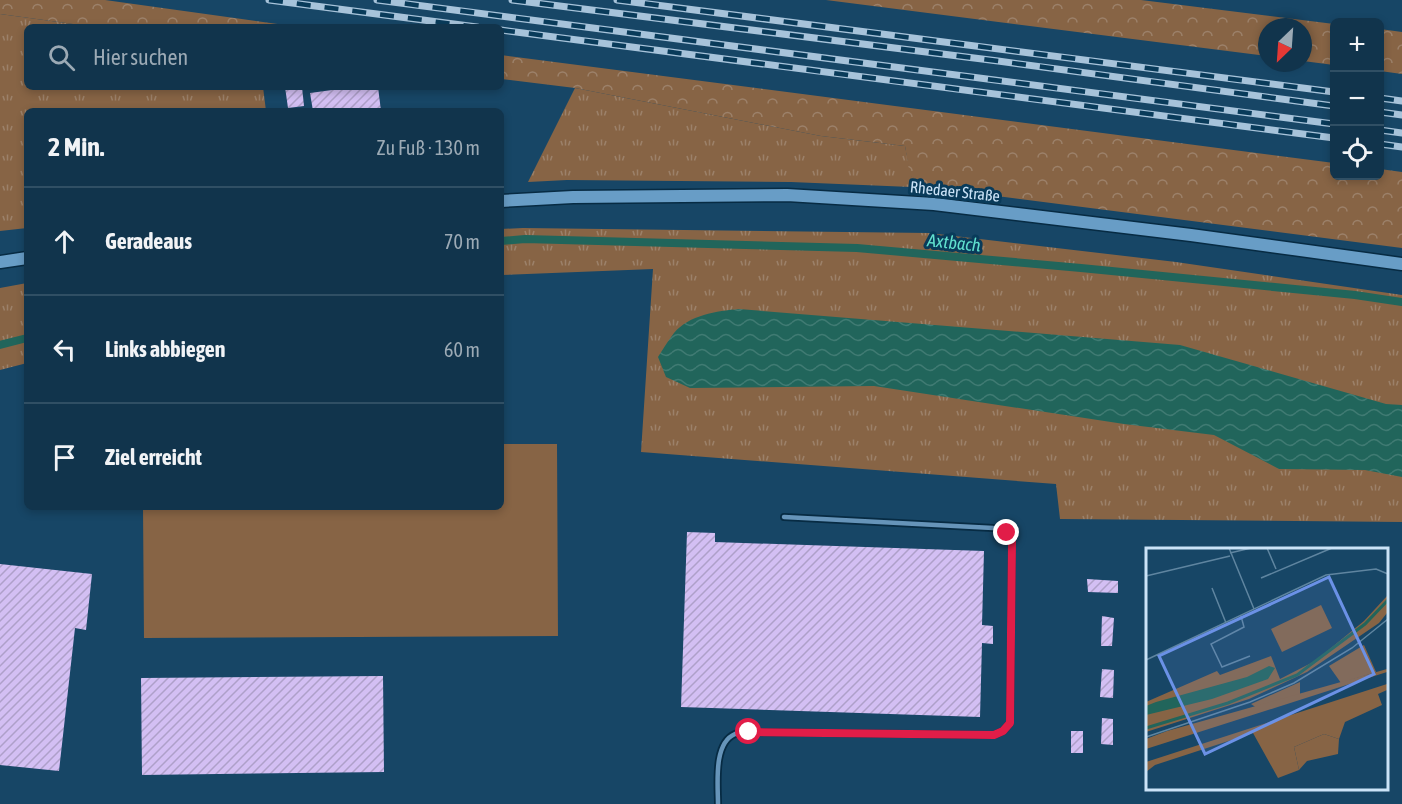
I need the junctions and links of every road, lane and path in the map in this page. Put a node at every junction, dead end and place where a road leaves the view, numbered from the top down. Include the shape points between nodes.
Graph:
1 (504, 201) edge
2 (24, 258) edge
3 (0, 262) edge
4 (1402, 264) edge
5 (784, 517) dead end
6 (718, 804) edge

1 - 4 street, Rhedaer Straße via 787,195 934,204
2 - 3 street
5 - 6 lane via 993,528 1007,533 1012,542 1010,723 994,735 733,735 722,746 717,769

